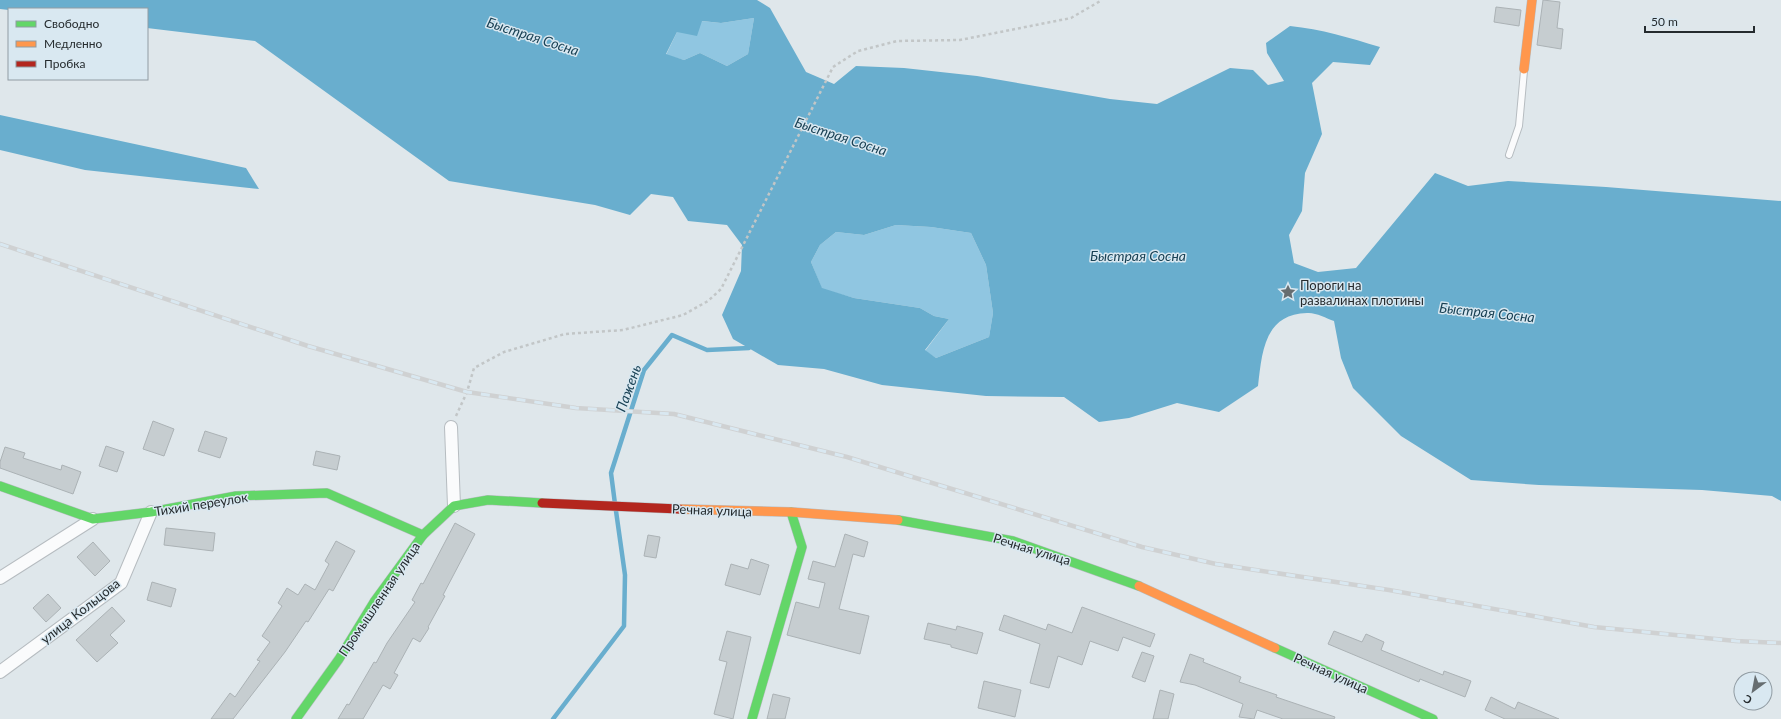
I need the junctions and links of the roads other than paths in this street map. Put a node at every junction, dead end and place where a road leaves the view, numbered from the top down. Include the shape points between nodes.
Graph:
1 (1532, 0) edge
2 (1524, 69) joint
3 (1509, 154) dead end
4 (451, 428) road end
5 (0, 486) edge
6 (454, 506) junction
7 (151, 512) junction
8 (791, 512) junction
9 (93, 519) junction
10 (423, 535) junction
11 (0, 578) edge
12 (0, 672) edge
13 (296, 719) edge
14 (752, 719) edge
15 (1433, 719) edge

1 - 2 street
2 - 3 lane via 1519,126
4 - 6 street
5 - 9 street, Тихий переулок
6 - 8 street, Речная улица via 488,500 600,507
6 - 10 street, Промышленная улица
7 - 9 street, Тихий переулок
7 - 10 street, Тихий переулок via 236,496 327,493
7 - 12 street, улица Кольцова via 121,583
8 - 14 street via 802,548
8 - 15 street, Речная улица via 895,519 1013,541 1122,579
9 - 11 street
10 - 13 street, Промышленная улица via 374,602

